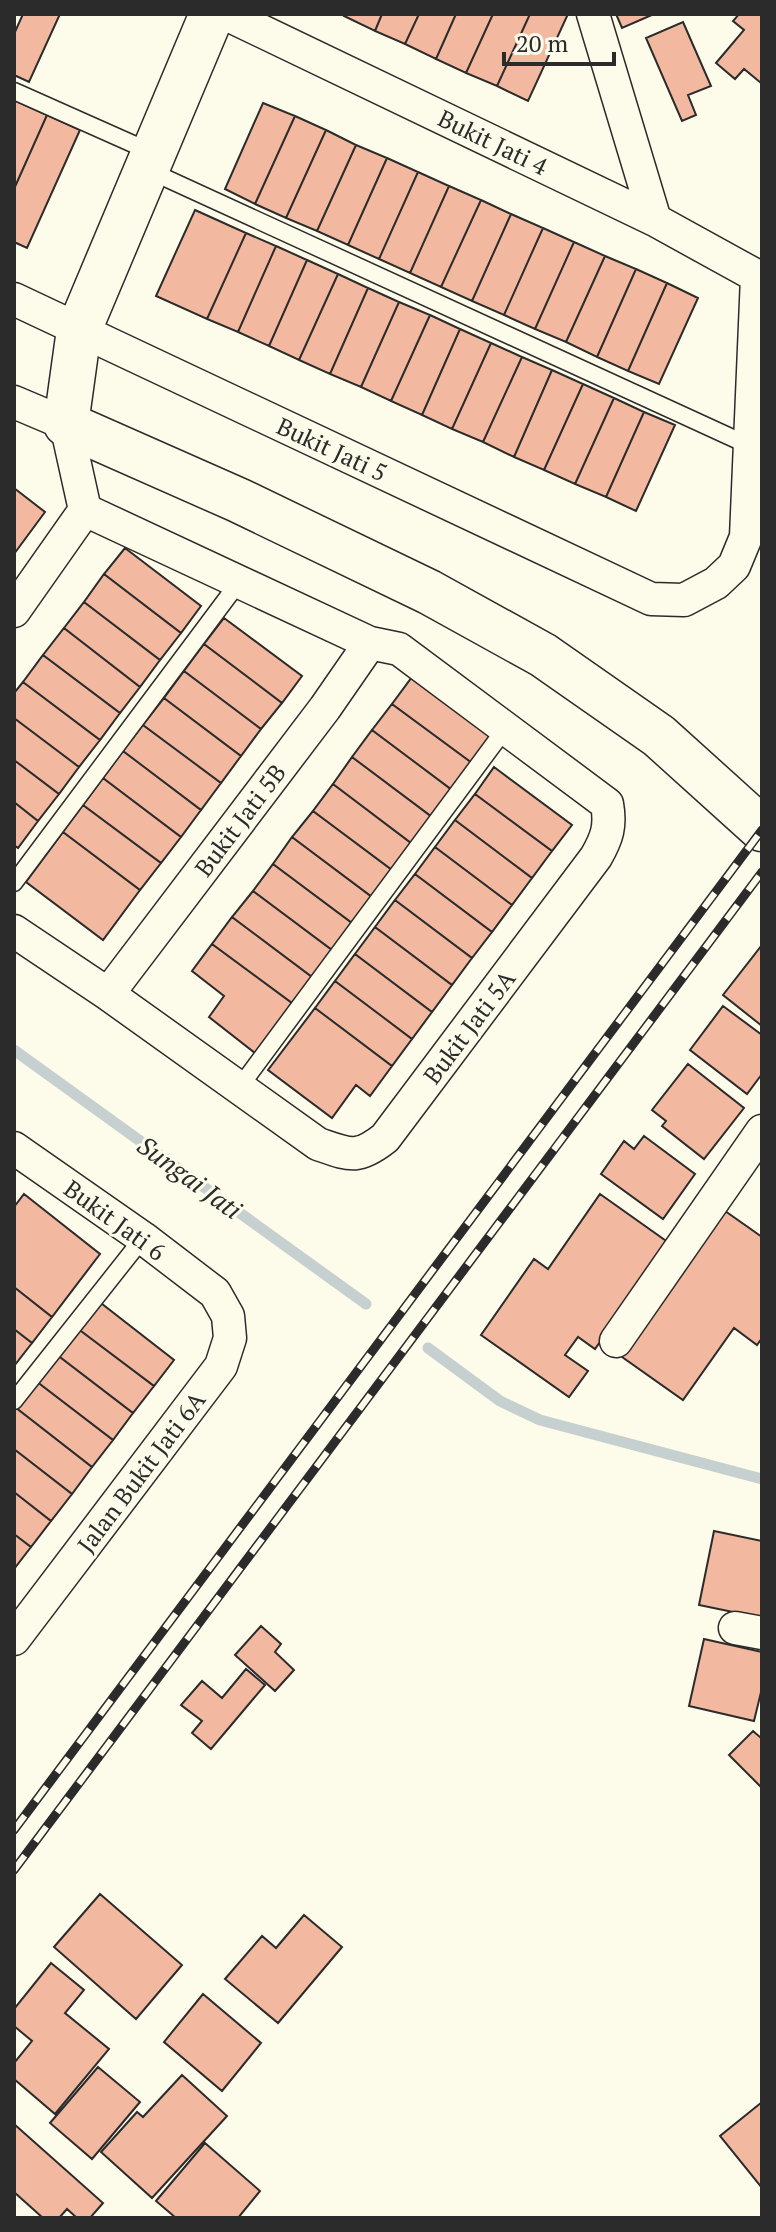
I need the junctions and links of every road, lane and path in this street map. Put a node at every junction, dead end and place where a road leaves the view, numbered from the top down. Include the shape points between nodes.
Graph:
1 (212, 14) edge
2 (591, 15) edge
3 (247, 18) edge
4 (14, 91) edge
5 (150, 161) junction
6 (655, 220) junction
7 (760, 278) edge
8 (14, 299) edge
9 (79, 330) junction
10 (14, 402) edge
11 (66, 424) junction
12 (750, 446) junction
13 (85, 510) junction
14 (239, 582) junction
15 (14, 611) edge
16 (370, 643) junction
17 (505, 729) junction
18 (762, 829) edge
19 (14, 883) edge
20 (14, 931) edge
21 (108, 994) junction
22 (239, 1088) junction
23 (762, 1131) edge
24 (14, 1148) edge
25 (143, 1238) junction
26 (215, 1293) joint
27 (616, 1341) dead end
28 (14, 1401) edge
29 (14, 1639) edge

1 - 5 street
2 - 6 street
3 - 6 street, Bukit Jati 4
4 - 5 lane
5 - 9 street
5 - 12 lane
6 - 7 street, Bukit Jati 4
7 - 12 street
8 - 9 street, Bukit Jati 5
9 - 11 street
9 - 12 street, Bukit Jati 5 via 651,599 684,600 734,566 746,537
10 - 11 street
11 - 13 street
11 - 18 street via 429,592 543,655 659,736
13 - 14 street
13 - 15 street
14 - 16 street
14 - 19 lane
16 - 17 street via 399,649
16 - 21 street, Bukit Jati 5B
17 - 22 lane
17 - 22 street, Bukit Jati 5A via 607,804 607,838 596,857 385,1138 367,1152 347,1154 318,1144
20 - 21 street
21 - 22 street
23 - 27 street
24 - 25 street, Bukit Jati 6
25 - 26 street, Bukit Jati 6
25 - 28 lane
26 - 29 street, Jalan Bukit Jati 6A via 228,1316 230,1338 221,1366

